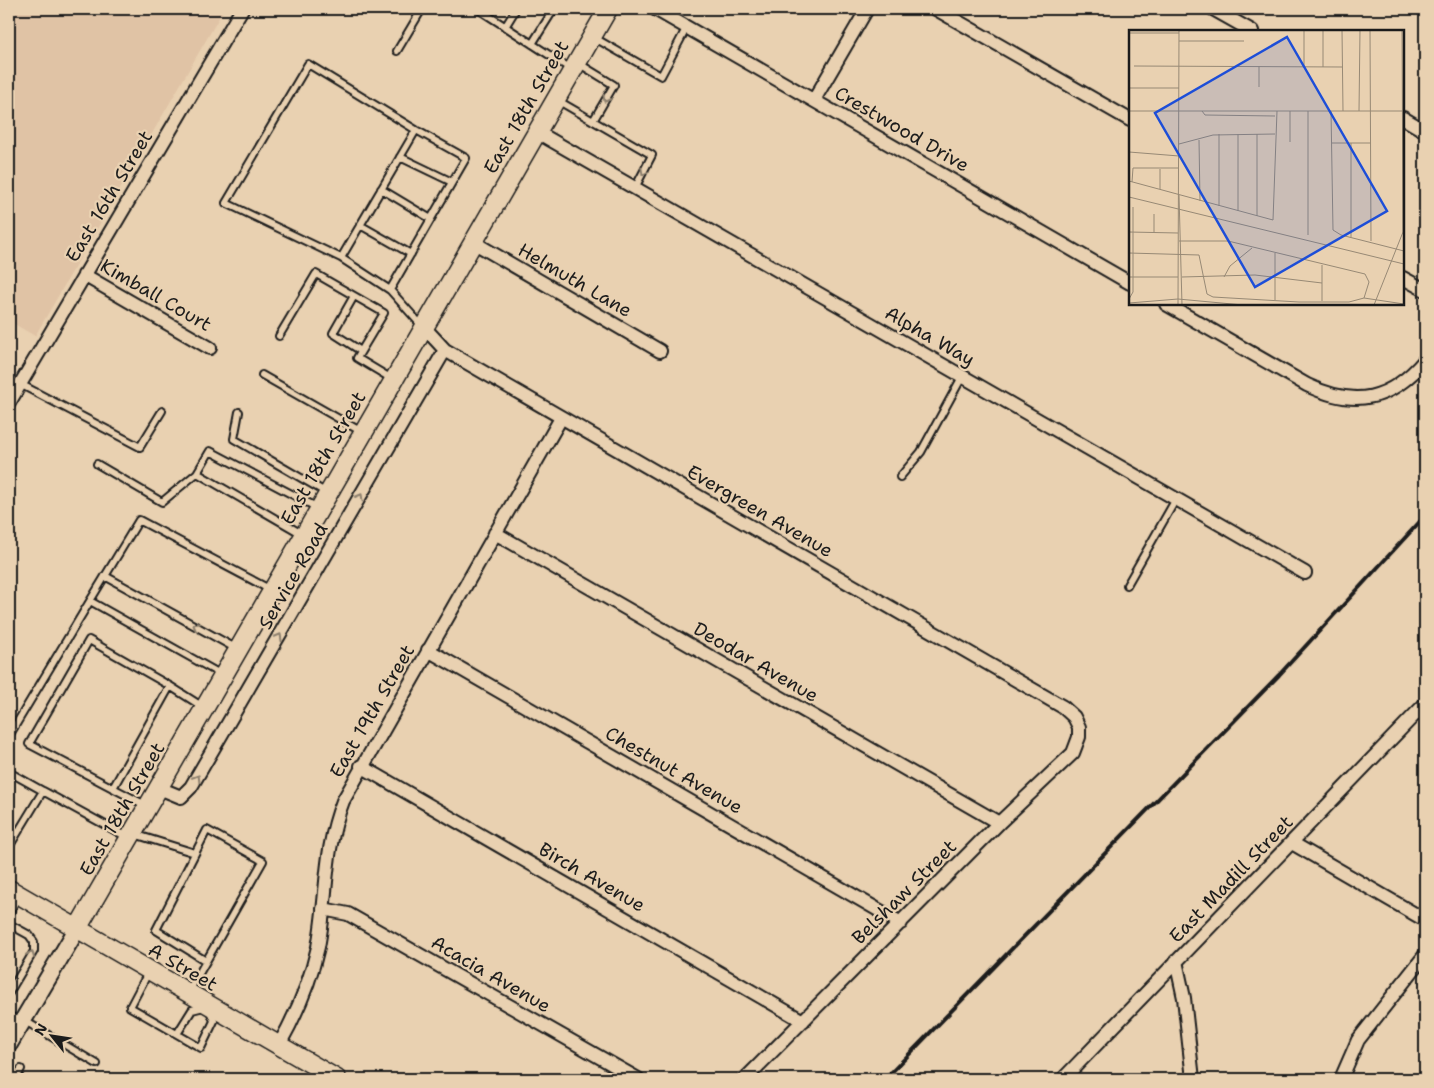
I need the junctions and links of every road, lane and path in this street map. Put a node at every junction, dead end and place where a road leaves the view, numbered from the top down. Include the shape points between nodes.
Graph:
1 (242, 9) edge
2 (422, 9) edge
3 (478, 9) edge
4 (516, 9) edge
5 (554, 9) edge
6 (608, 9) edge
7 (655, 9) edge
8 (867, 9) edge
9 (936, 9) edge
10 (1213, 9) edge
11 (505, 27) junction
12 (687, 27) junction
13 (1250, 30) edge
14 (592, 36) junction
15 (532, 44) junction
16 (397, 52) dead end
17 (575, 66) junction
18 (555, 99) junction
19 (814, 100) junction
20 (1129, 119) edge
21 (1404, 119) edge
22 (593, 121) junction
23 (416, 130) junction
24 (1425, 131) edge
25 (537, 132) junction
26 (400, 157) junction
27 (452, 182) junction
28 (635, 188) junction
29 (381, 190) junction
30 (431, 218) junction
31 (360, 225) junction
32 (472, 242) junction
33 (411, 254) junction
34 (341, 258) junction
35 (84, 275) junction
36 (1404, 279) edge
37 (1129, 282) edge
38 (390, 290) junction
39 (1425, 290) edge
40 (354, 296) junction
41 (1168, 305) edge
42 (423, 326) junction
43 (279, 336) dead end
44 (210, 348) dead end
45 (445, 350) junction
46 (361, 351) junction
47 (660, 351) dead end
48 (1425, 360) edge
49 (262, 375) dead end
50 (962, 377) junction
51 (393, 379) junction
52 (20, 384) junction
53 (9, 403) edge
54 (162, 411) dead end
55 (239, 412) dead end
56 (561, 418) junction
57 (363, 432) junction
58 (97, 464) dead end
59 (197, 473) junction
60 (900, 478) dead end
61 (1176, 499) junction
62 (323, 501) junction
63 (494, 533) junction
64 (304, 535) junction
65 (1305, 573) dead end
66 (105, 576) junction
67 (1127, 585) dead end
68 (272, 591) junction
69 (90, 601) junction
70 (238, 650) junction
71 (428, 650) junction
72 (223, 676) junction
73 (170, 686) junction
74 (1425, 704) edge
75 (205, 708) junction
76 (1078, 727) joint
77 (9, 736) edge
78 (361, 766) junction
79 (9, 772) edge
80 (113, 788) junction
81 (159, 788) junction
82 (43, 791) junction
83 (148, 807) junction
84 (999, 823) junction
85 (131, 836) junction
86 (1292, 843) junction
87 (9, 847) edge
88 (195, 853) junction
89 (14, 892) edge
90 (323, 909) junction
91 (9, 913) edge
92 (1425, 920) edge
93 (901, 923) junction
94 (9, 924) edge
95 (77, 929) junction
96 (1425, 955) edge
97 (206, 961) junction
98 (1176, 962) junction
99 (149, 971) junction
100 (9, 993) edge
101 (188, 994) junction
102 (208, 1006) junction
103 (15, 1018) edge
104 (803, 1021) junction
105 (177, 1034) junction
106 (9, 1044) edge
107 (279, 1045) junction
108 (97, 1064) dead end
109 (22, 1069) dead end
110 (16, 1079) edge
111 (338, 1079) edge
112 (638, 1079) edge
113 (745, 1079) edge
114 (1063, 1079) edge
115 (1193, 1079) edge
116 (1341, 1079) edge

1 - 35 street, East 16th Street
2 - 16 lane
3 - 11 lane
4 - 11 lane
5 - 15 lane
6 - 14 main road, East 18th Street
7 - 12 street, Crestwood Drive
8 - 19 street
9 - 20 street
10 - 13 street
11 - 15 lane
12 - 14 lane via 661,76
12 - 19 street, Crestwood Drive
14 - 17 main road, East 18th Street
15 - 17 lane
17 - 18 main road, East 18th Street
17 -> 22 lane via 614,85
18 - 22 lane
18 - 25 main road, East 18th Street
19 - 37 street, Crestwood Drive
21 - 24 street
22 -> 28 lane via 652,155
23 - 26 lane
23 - 27 lane via 466,158
23 - 34 lane via 308,64 226,203
25 - 28 street, Alpha Way
25 - 32 main road, East 18th Street
26 - 27 lane
26 - 29 lane
27 - 30 lane
28 - 50 street, Alpha Way
29 - 30 lane
29 - 31 lane
30 - 33 lane
31 - 33 lane
31 - 34 lane
32 - 42 main road, East 18th Street
32 - 47 street, Helmuth Lane
33 - 38 lane
34 - 38 lane
35 - 44 street, Kimball Court
35 - 52 street, East 16th Street
36 - 39 street
38 - 42 lane
40 - 43 lane via 316,274
40 - 46 lane via 333,333
40 - 46 lane via 384,313
41 - 48 street via 1330,396 1358,400 1380,394 1416,371
42 - 45 street, Evergreen Avenue
42 - 51 main road, East 18th Street
45 - 56 street, Evergreen Avenue
81 -> 45 street, Service Road via 181,797 191,787
46 - 51 lane via 357,358
49 - 57 lane
50 - 60 lane via 921,452
50 - 61 street, Alpha Way
51 - 57 main road, East 18th Street
52 - 53 street, East 16th Street
52 - 54 lane via 140,447
55 - 62 lane via 234,439
56 - 63 street, East 19th Street
56 - 76 street, Evergreen Avenue via 1063,707 1074,717
57 - 62 main road, East 18th Street
58 - 59 lane via 162,502
59 - 62 lane via 210,451
59 - 64 lane
61 - 65 street, Alpha Way
61 - 67 lane
62 - 64 main road, East 18th Street
63 - 71 street, East 19th Street
63 - 84 street, Deodar Avenue
64 - 68 main road, East 18th Street
66 - 68 lane via 139,520
66 - 69 lane
70 -> 66 lane
68 - 70 main road, East 18th Street
69 - 72 lane
69 - 77 lane
70 - 72 main road, East 18th Street
71 - 78 street, East 19th Street
71 - 93 street, Chestnut Avenue
72 - 75 main road, East 18th Street
73 - 75 lane
73 - 80 lane
73 - 80 lane via 89,640 29,744
74 - 86 street, East Madill Street
75 - 81 main road, East 18th Street
76 - 84 street, Belshaw Street via 1079,737 1073,753
78 - 90 street, East 19th Street via 333,826
78 - 104 street, Birch Avenue
79 - 82 lane
80 - 83 lane
81 - 83 main road, East 18th Street
82 - 85 lane
82 - 87 lane
83 - 85 main road, East 18th Street
84 - 93 street, Belshaw Street
85 - 88 lane
85 - 95 main road, East 18th Street
86 - 92 street
86 - 98 street, East Madill Street
88 - 97 lane via 156,930
88 - 97 lane via 206,830 263,861
89 - 91 lane
89 - 95 main road, A Street
90 - 107 street, East 19th Street via 309,983
90 - 112 street, Acacia Avenue via 348,914
93 - 104 street, Belshaw Street
100 -> 94 lane via 34,950 34,942 29,935
95 - 99 main road, A Street
95 - 103 street
96 - 116 street via 1358,1040
97 - 101 lane
98 - 114 street, East Madill Street
98 - 115 street via 1184,998
99 - 101 main road, A Street
99 - 105 lane via 130,1007
101 - 102 main road, A Street
102 - 105 lane via 192,1010
102 - 105 lane via 214,1021 201,1048
102 - 107 main road, A Street
103 - 106 street
103 - 108 lane
104 - 113 street, Belshaw Street
107 - 111 main road, A Street
109 - 110 lane

